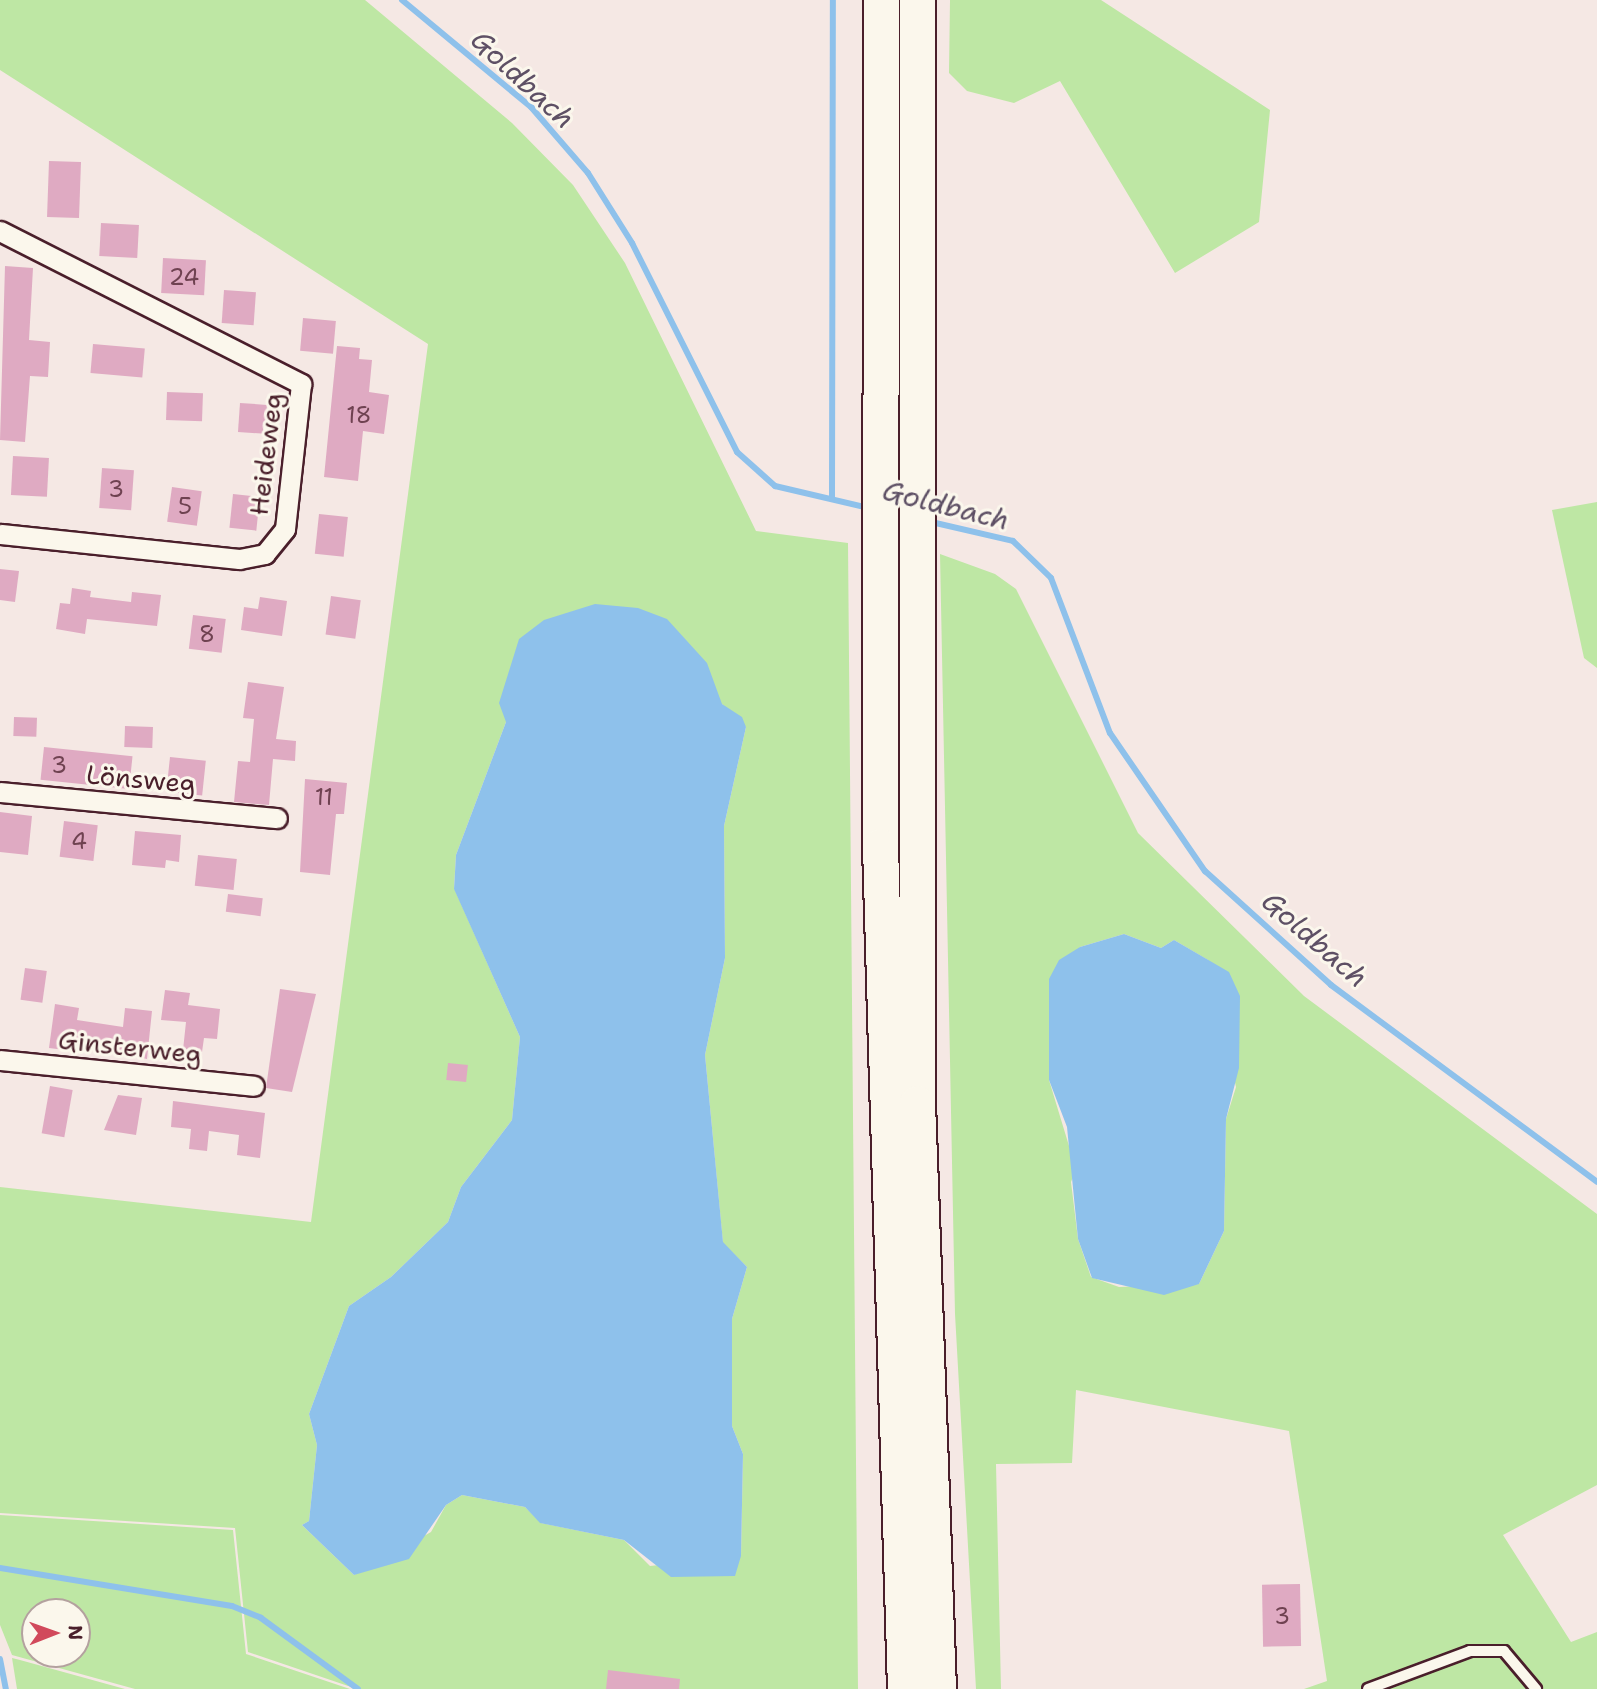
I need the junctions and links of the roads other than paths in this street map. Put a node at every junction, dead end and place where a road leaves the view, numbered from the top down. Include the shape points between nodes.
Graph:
1 (881, 0) edge
2 (917, 0) edge
3 (0, 231) edge
4 (0, 534) edge
5 (0, 792) edge
6 (277, 818) dead end
7 (0, 1060) edge
8 (254, 1086) dead end
9 (905, 1689) edge
10 (938, 1689) edge
11 (1368, 1689) edge
12 (1536, 1689) edge

1 - 9 highway via 879,540 886,1155
2 - 10 highway via 913,496 917,1103
3 - 4 street, Heideweg via 301,384 285,529 265,554 239,559
5 - 6 street, Lönsweg
7 - 8 street, Ginsterweg
11 - 12 lane via 1470,1651 1504,1651

